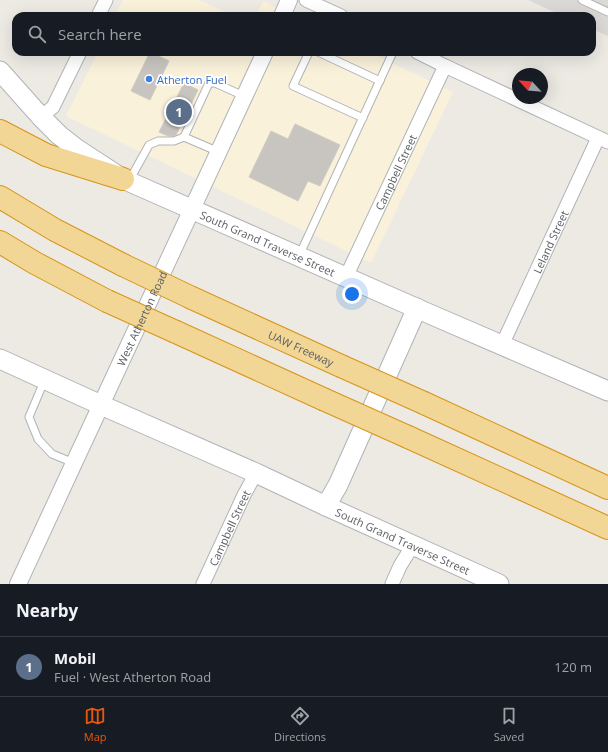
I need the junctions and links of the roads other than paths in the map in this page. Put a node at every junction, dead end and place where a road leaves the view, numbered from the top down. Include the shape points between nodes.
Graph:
1 (106, 0) edge
2 (289, 0) edge
3 (306, 0) edge
4 (582, 0) edge
5 (100, 12) edge
6 (284, 12) edge
7 (332, 12) edge
8 (608, 12) edge
9 (78, 56) edge
10 (263, 56) edge
11 (307, 56) edge
12 (327, 56) edge
13 (391, 56) edge
14 (425, 56) edge
15 (444, 66) junction
16 (0, 71) edge
17 (380, 81) junction
18 (245, 96) junction
19 (41, 117) junction
20 (363, 118) junction
21 (0, 131) edge
22 (184, 137) junction
23 (603, 140) edge
24 (219, 152) junction
25 (126, 180) junction
26 (0, 197) edge
27 (193, 209) junction
28 (0, 242) edge
29 (299, 256) junction
30 (346, 277) junction
31 (417, 308) junction
32 (502, 345) junction
33 (0, 359) edge
34 (45, 379) junction
35 (608, 391) edge
36 (101, 405) junction
37 (534, 453) junction
38 (74, 463) junction
39 (256, 473) junction
40 (503, 481) junction
41 (608, 481) edge
42 (608, 488) edge
43 (326, 506) junction
44 (608, 528) edge
45 (608, 534) edge
46 (412, 545) junction
47 (18, 584) edge
48 (203, 584) edge
49 (392, 584) edge
50 (499, 584) edge

1 - 5 street
2 - 6 street
3 - 7 street
4 - 8 lane
9 - 19 street via 53,107
10 - 18 street, West Atherton Road
11 - 20 lane via 293,86
12 - 17 lane
13 - 17 lane
14 - 15 street
15 - 23 street
15 - 30 street, Campbell Street
16 - 19 main road, South Grand Traverse Street
17 - 20 lane
18 - 22 lane via 209,82
18 - 24 street, West Atherton Road
19 - 25 main road, South Grand Traverse Street via 77,149
20 - 29 lane
21 - 25 highway via 46,155
22 - 24 lane
22 - 25 lane via 174,142 158,141 149,144
23 - 32 street, Leland Street
24 - 27 street, West Atherton Road
25 - 27 main road, South Grand Traverse Street
26 - 37 highway, UAW Freeway, bridge via 55,230 123,265
27 - 29 main road, South Grand Traverse Street
27 - 36 street, West Atherton Road
28 - 40 highway, bridge via 107,301
29 - 30 main road, South Grand Traverse Street
30 - 31 main road, South Grand Traverse Street
31 - 32 main road, South Grand Traverse Street
31 - 43 main road via 338,485
32 - 35 main road, South Grand Traverse Street
33 - 34 main road, South Grand Traverse Street
34 - 36 main road, South Grand Traverse Street
34 - 38 lane via 29,417 38,439 52,454
36 - 38 street, West Atherton Road
36 - 39 main road, South Grand Traverse Street
37 - 41 highway
37 - 42 highway, UAW Freeway
38 - 47 street, West Atherton Road
39 - 43 main road, South Grand Traverse Street
39 - 48 street, Campbell Street
40 - 44 highway
40 - 45 highway
43 - 46 main road, South Grand Traverse Street
46 - 49 street
46 - 50 main road, South Grand Traverse Street

